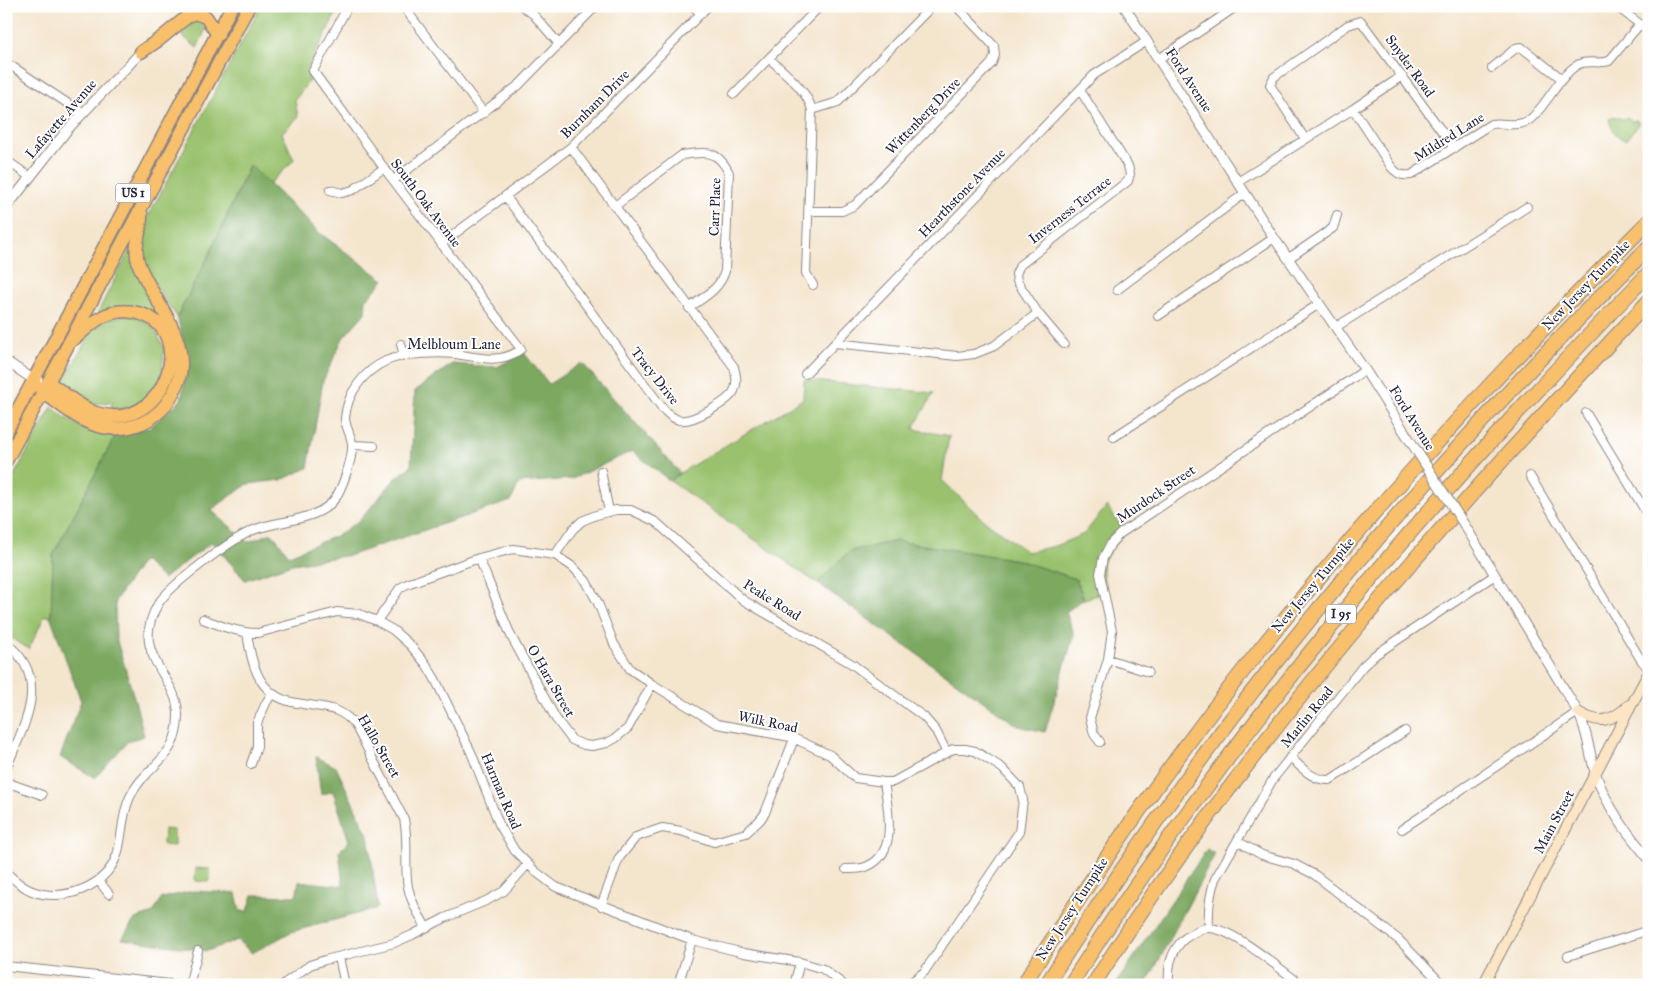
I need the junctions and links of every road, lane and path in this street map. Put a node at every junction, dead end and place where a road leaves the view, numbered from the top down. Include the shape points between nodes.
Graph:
1 (189, 6) edge
2 (232, 6) edge
3 (249, 6) edge
4 (348, 6) edge
5 (522, 6) edge
6 (596, 6) edge
7 (693, 6) edge
8 (708, 6) edge
9 (820, 6) edge
10 (932, 6) edge
11 (956, 6) edge
12 (1124, 6) edge
13 (1237, 6) edge
14 (405, 7) edge
15 (1617, 7) edge
16 (701, 14) junction
17 (1640, 24) junction
18 (1649, 31) edge
19 (218, 34) junction
20 (1147, 40) junction
21 (559, 44) junction
22 (141, 52) junction
23 (769, 58) junction
24 (1159, 59) junction
25 (10, 65) dead end
26 (1492, 68) dead end
27 (1402, 76) junction
28 (1562, 79) junction
29 (1080, 90) junction
30 (734, 94) dead end
31 (1354, 109) junction
32 (812, 110) junction
33 (484, 112) junction
34 (82, 113) junction
35 (1304, 139) junction
36 (571, 147) junction
37 (1454, 148) junction
38 (6, 160) edge
39 (384, 168) junction
40 (30, 177) junction
41 (394, 180) junction
42 (1238, 182) junction
43 (330, 190) dead end
44 (1245, 193) junction
45 (506, 197) junction
46 (615, 206) junction
47 (1527, 207) dead end
48 (6, 208) edge
49 (141, 208) junction
50 (809, 210) junction
51 (1337, 215) dead end
52 (1649, 220) edge
53 (1274, 238) junction
54 (441, 244) junction
55 (1649, 247) edge
56 (1289, 258) junction
57 (1649, 273) edge
58 (813, 284) dead end
59 (1117, 290) dead end
60 (1649, 301) edge
61 (1319, 304) junction
62 (689, 308) junction
63 (1038, 313) junction
64 (1158, 316) dead end
65 (1336, 327) junction
66 (835, 343) junction
67 (68, 344) junction
68 (401, 344) dead end
69 (1064, 344) dead end
70 (521, 349) joint
71 (404, 356) junction
72 (6, 361) edge
73 (1366, 370) junction
74 (804, 374) dead end
75 (34, 380) junction
76 (46, 387) junction
77 (1586, 413) dead end
78 (6, 432) edge
79 (1114, 437) dead end
80 (352, 445) junction
81 (374, 446) dead end
82 (6, 461) edge
83 (601, 471) dead end
84 (1530, 476) dead end
85 (609, 512) junction
86 (1649, 517) edge
87 (555, 555) junction
88 (479, 558) junction
89 (1495, 575) junction
90 (203, 619) dead end
91 (377, 621) junction
92 (247, 633) junction
93 (6, 643) edge
94 (1108, 659) junction
95 (1649, 670) edge
96 (1148, 672) dead end
97 (652, 684) junction
98 (272, 693) junction
99 (1634, 699) junction
100 (1578, 712) junction
101 (1405, 731) dead end
102 (794, 738) junction
103 (1100, 742) dead end
104 (947, 753) junction
105 (1290, 757) junction
106 (251, 764) dead end
107 (6, 769) edge
108 (1595, 772) junction
109 (6, 782) edge
110 (884, 782) junction
111 (42, 794) dead end
112 (1402, 829) dead end
113 (1237, 841) junction
114 (1649, 859) edge
115 (527, 865) junction
116 (846, 869) dead end
117 (6, 872) edge
118 (99, 881) junction
119 (109, 894) dead end
120 (601, 906) junction
121 (426, 927) junction
122 (1209, 928) junction
123 (1649, 930) edge
124 (692, 940) junction
125 (198, 951) dead end
126 (1568, 956) dead end
127 (338, 957) junction
128 (800, 962) junction
129 (6, 966) edge
130 (179, 985) edge
131 (189, 985) edge
132 (282, 985) edge
133 (345, 985) edge
134 (678, 985) edge
135 (794, 985) edge
136 (844, 985) edge
137 (908, 985) edge
138 (1022, 985) edge
139 (1046, 985) edge
140 (1070, 985) edge
141 (1093, 985) edge
142 (1170, 985) edge
143 (1298, 985) edge
144 (1443, 985) edge
145 (1483, 985) edge

1 - 22 highway via 150,39
2 - 19 highway, US 1
3 - 49 highway, US 1
4 - 39 street, South Oak Avenue via 313,71
5 - 21 street
6 - 21 street
7 - 16 street
8 - 16 street, Burnham Drive
9 - 23 street
10 - 32 street via 838,102
11 - 50 street, Wittenberg Drive via 994,46 992,64 855,205 842,211
12 - 20 street, Ford Avenue
13 - 24 street
14 - 33 street
15 - 17 street
16 - 36 street, Burnham Drive
17 - 18 street
17 - 28 street, Mildred Lane via 1609,61 1582,63
19 - 22 highway via 206,17 195,13
19 - 75 highway, US 1
20 - 24 street, Ford Avenue
20 - 29 street, Hearthstone Avenue via 1094,75
21 - 33 street via 519,84
22 - 34 street, Lafayette Avenue
23 - 30 street
23 - 32 street via 798,86
24 - 42 street, Ford Avenue
25 - 34 street
26 - 28 street via 1522,46
27 - 31 street
27 - 35 street, Snyder Road via 1364,24 1360,21 1348,24 1271,82
27 - 37 street, Snyder Road
28 - 37 street, Mildred Lane via 1530,120 1513,125 1491,124
29 - 63 street, Inverness Terrace via 1130,174 1128,181 1020,265 1017,281
29 - 66 street, Hearthstone Avenue
31 - 35 street
31 - 37 street, Mildred Lane via 1392,168 1403,176 1411,175
32 - 50 street
33 - 41 street
34 - 40 street, Lafayette Avenue
35 - 42 street
36 - 45 street, Burnham Drive
36 - 46 street, Tracy Drive
38 - 40 street
39 - 41 street, South Oak Avenue
39 - 43 street via 353,190 342,193
40 - 48 street, Lafayette Avenue
41 - 54 street, South Oak Avenue
42 - 44 street, Ford Avenue
44 - 53 street, Ford Avenue
44 - 59 street
45 - 54 street, Burnham Drive
45 - 62 street, Tracy Drive via 663,409 681,421 705,413 730,397 737,377 734,367
46 - 62 street, Tracy Drive
46 - 62 street, Carr Place via 682,155 712,153 724,161 729,173 723,280
47 - 65 street
49 - 67 highway, US 1
49 - 76 highway via 136,246 139,265 180,346 180,375 173,393 151,418 133,426 111,428 83,421
50 - 58 street via 806,273
51 - 56 street via 1333,228
52 - 138 highway, New Jersey Turnpike via 1445,433 1298,602 1172,764
53 - 56 street, Ford Avenue
53 - 64 street
54 - 70 street, South Oak Avenue
55 - 139 highway, New Jersey Turnpike / I 95 via 1459,448 1304,627 1180,788
56 - 61 street, Ford Avenue
57 - 140 highway, I 95 via 1473,461 1328,628 1209,781
60 - 141 highway, I 95 via 1450,517 1312,681 1199,830
61 - 65 street, Ford Avenue
61 - 79 street
63 - 66 street via 994,346 974,354 957,356
63 - 69 street, Inverness Terrace
65 - 73 street, Ford Avenue
66 - 74 street, Hearthstone Avenue
67 - 76 highway, US 1
67 - 76 highway via 105,316 120,312 136,313 153,321 165,337 170,353 169,372 161,390 149,404 120,416 95,413
68 - 71 street
70 - 71 street, Melbloum Lane via 516,354 497,359 453,354
71 - 80 street, Melbloum Lane via 387,360 366,374 350,396 345,420
72 - 75 street
73 - 89 street, Ford Avenue, bridge
73 - 94 street, Murdock Street via 1121,533 1111,543 1103,558 1100,574 1112,631
75 - 76 highway
75 - 78 highway, US 1
76 - 82 highway, US 1
77 - 86 street
80 - 81 street
80 - 118 street, Melbloum Lane via 347,470 335,498 321,510 302,519 254,530 229,544 197,567 159,603 149,633 150,650 174,697 178,715 176,734 167,753 130,796 123,816 117,856
83 - 85 street
84 - 95 street
85 - 87 street, Peake Road via 596,515 573,529
85 - 104 street, Peake Road via 631,510 656,522 743,600 852,664 924,717 936,731
87 - 88 street, Wilk Road via 513,549
87 - 97 street, Wilk Road via 586,581 614,644 630,669
88 - 91 street, Wilk Road via 400,588
88 - 97 street, O Hara Street via 511,636 556,720 572,740 592,746 616,738 628,728
89 - 100 street, Ford Avenue
89 - 105 street, Marlin Road via 1375,655
90 - 92 street, Harman Road
91 - 92 street, Harman Road via 359,614 337,612
91 - 115 street, Harman Road via 393,630 426,664 471,752 499,824
92 - 98 street, Hallo Street via 256,674
93 - 107 street via 25,664 32,690 30,708
94 - 96 street
94 - 103 street, Murdock Street via 1090,718
95 - 99 main road, Main Street
97 - 102 street, Wilk Road via 716,724
98 - 106 street via 257,723 257,747
98 - 121 street, Hallo Street via 288,702 337,710 355,725 404,819 408,888
99 - 100 main road via 1618,714 1604,720 1592,719
99 - 108 main road, Main Street
100 - 108 street, Ford Avenue
100 - 112 street
101 - 105 street via 1330,780 1311,776
102 - 110 street, Wilk Road via 830,756 855,778
102 - 120 street via 765,813 746,833 714,842 662,828 636,837 619,858
104 - 110 street, Wilk Road via 893,782
104 - 137 street, Wilk Road via 958,749 972,750 1002,768 1020,788 1023,800 1019,832 924,972
105 - 113 street, Marlin Road via 1273,779
108 - 114 street, Ford Avenue via 1617,819
108 - 145 main road, Main Street
109 - 111 street
110 - 116 street via 890,830 886,846 878,858 863,868
113 - 122 street, Marlin Road via 1210,892
113 - 144 street via 1262,855 1294,864 1315,875 1399,940
115 - 120 street, Harman Road via 556,887
115 - 121 street via 504,891
117 - 118 street, Melbloum Lane via 17,883 49,895 67,894
118 - 119 street
120 - 124 street, Harman Road
121 - 127 street via 386,945
122 - 142 street via 1192,933 1177,945 1168,969
122 - 143 street via 1230,933
123 - 126 street
124 - 128 street, Harman Road
124 - 134 street
125 - 131 street
127 - 132 street via 310,965
127 - 133 street
128 - 135 street
128 - 136 street, Harman Road via 823,969
129 - 130 street

